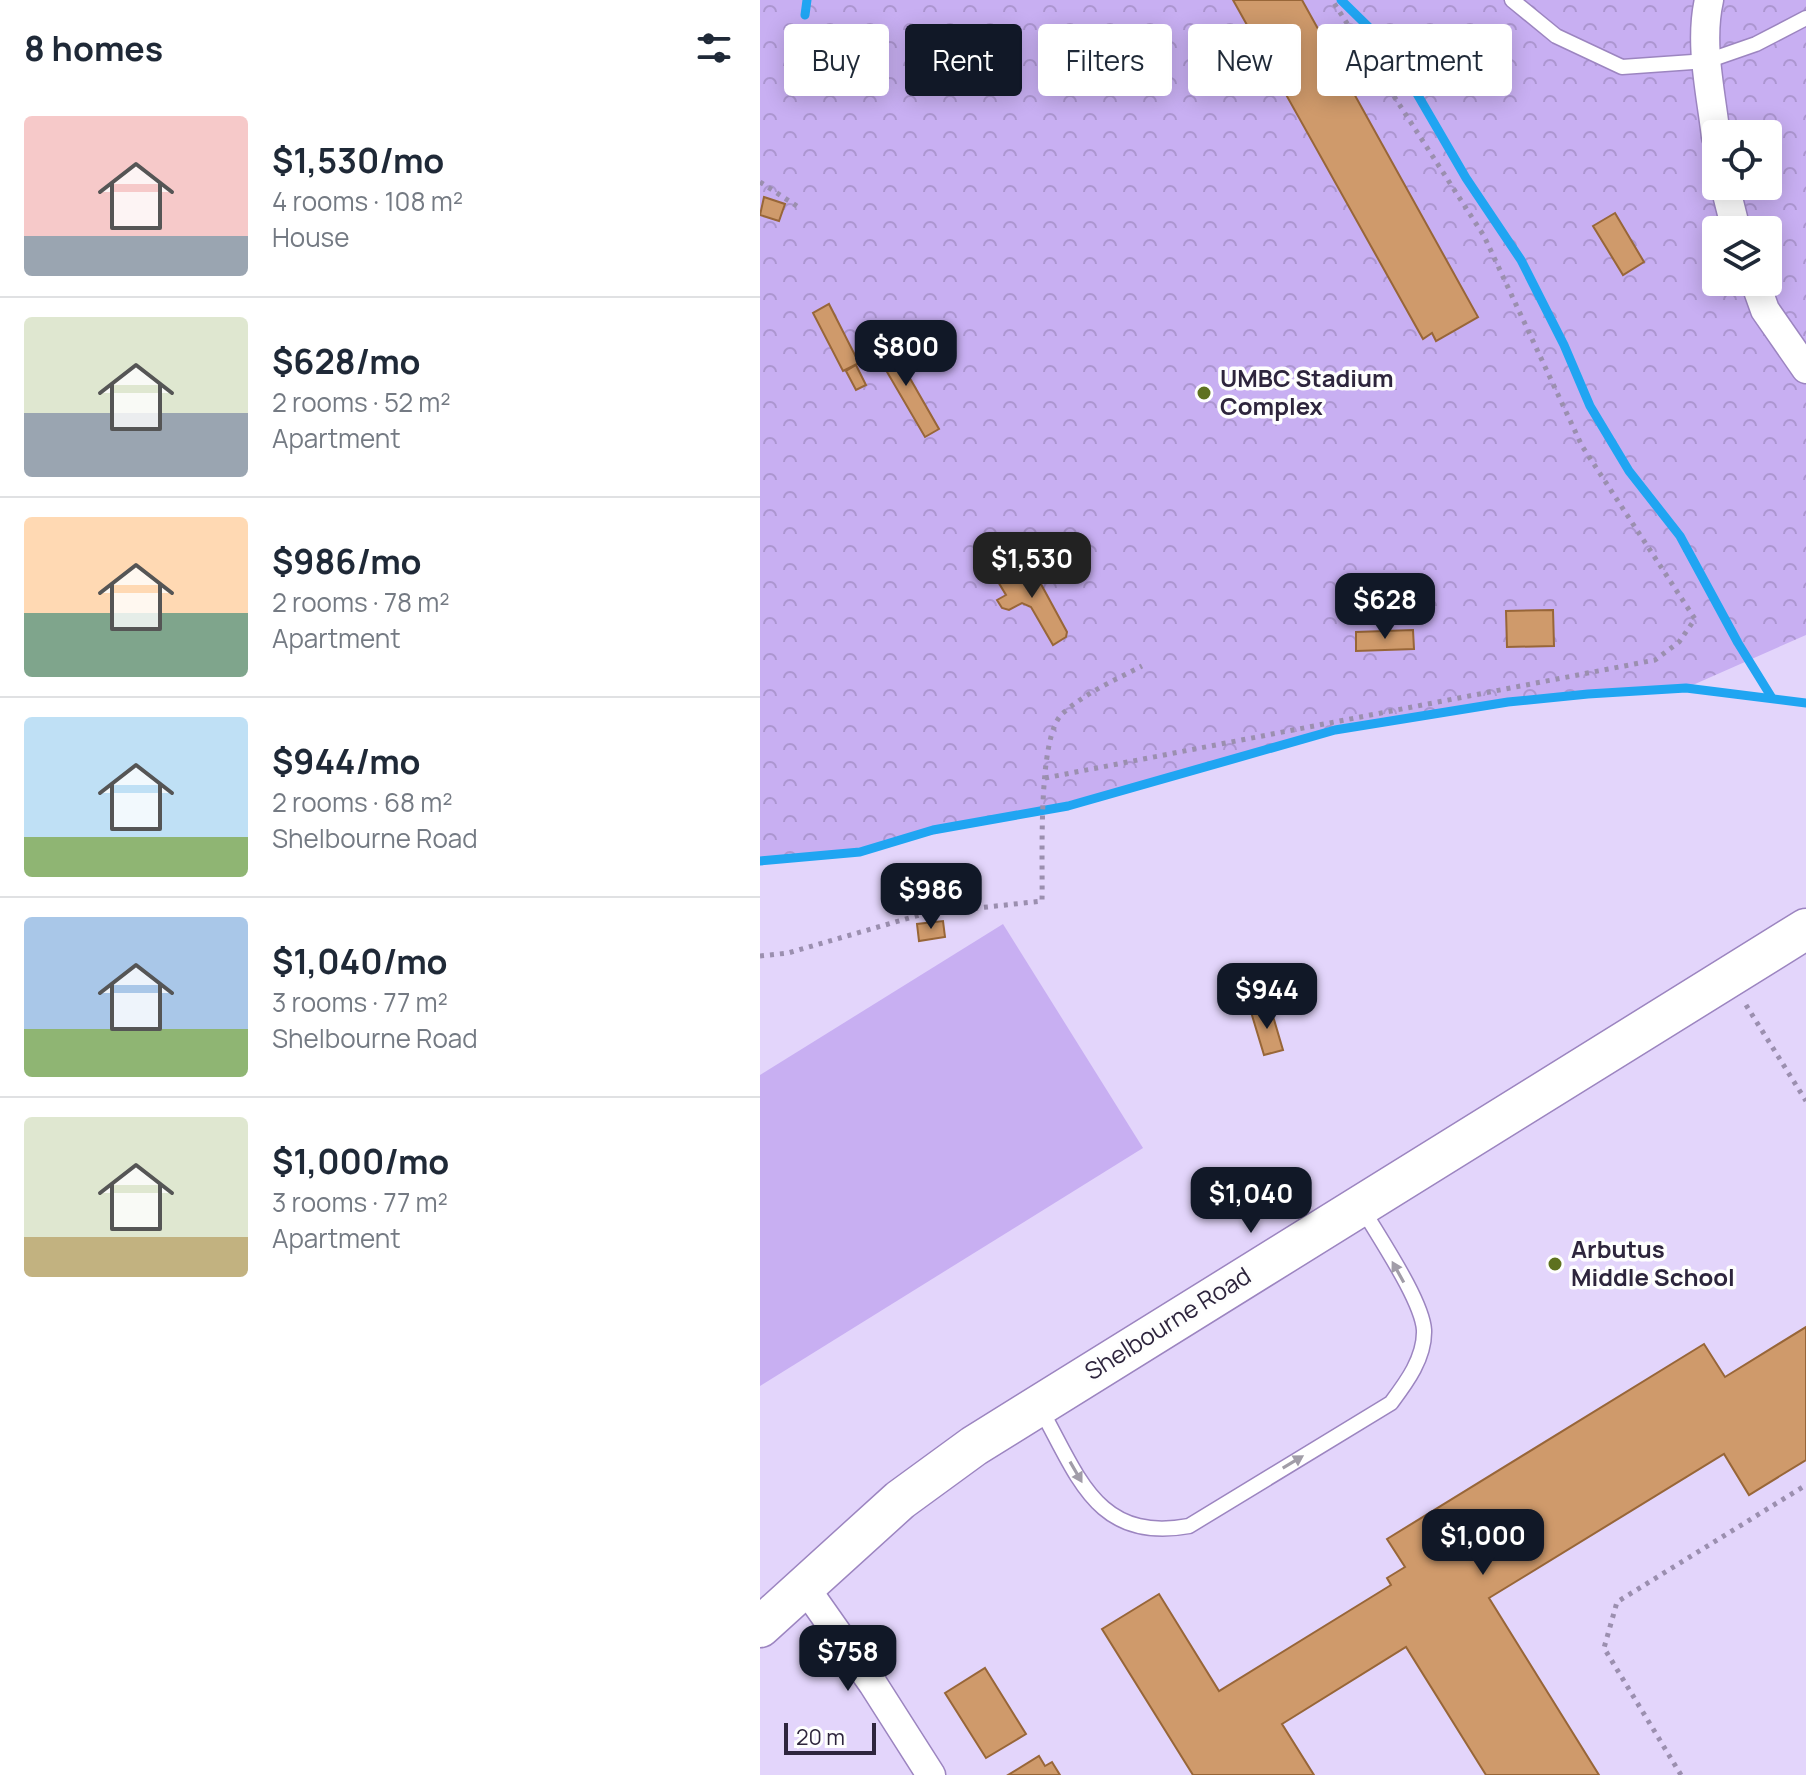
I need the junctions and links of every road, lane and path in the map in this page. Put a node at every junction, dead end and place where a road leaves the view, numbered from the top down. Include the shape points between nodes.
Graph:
1 (1332, 0) edge
2 (1512, 0) edge
3 (1709, 0) edge
4 (1806, 18) edge
5 (1707, 61) junction
6 (1714, 120) edge
7 (760, 182) edge
8 (800, 208) dead end
9 (1760, 296) edge
10 (1806, 369) edge
11 (1142, 666) dead end
12 (1045, 778) junction
13 (1806, 929) edge
14 (760, 956) edge
15 (1727, 978) junction
16 (1806, 1101) edge
17 (1361, 1205) junction
18 (1038, 1404) junction
19 (1806, 1485) edge
20 (804, 1586) junction
21 (760, 1627) edge
22 (931, 1775) edge
23 (1681, 1775) edge

1 - 12 path via 1484,236 1582,446 1695,619 1679,642 1655,660
2 - 5 lane via 1556,36 1622,67
3 - 5 street
4 - 5 lane
5 - 6 street
7 - 8 path
9 - 10 street
11 - 12 path via 1086,695 1060,716 1050,738
12 - 14 path via 1042,901 923,914 788,953
13 - 15 street, Shelbourne Road
15 - 16 path
15 - 17 street, Shelbourne Road
17 - 18 street, Shelbourne Road
18 -> 17 lane via 1104,1511 1130,1526 1165,1530 1189,1526 1391,1403 1411,1377 1424,1331 1418,1308
18 - 20 street, Shelbourne Road via 900,1500
19 - 23 path via 1617,1602 1604,1648
20 - 21 street, Shelbourne Road
20 - 22 street

